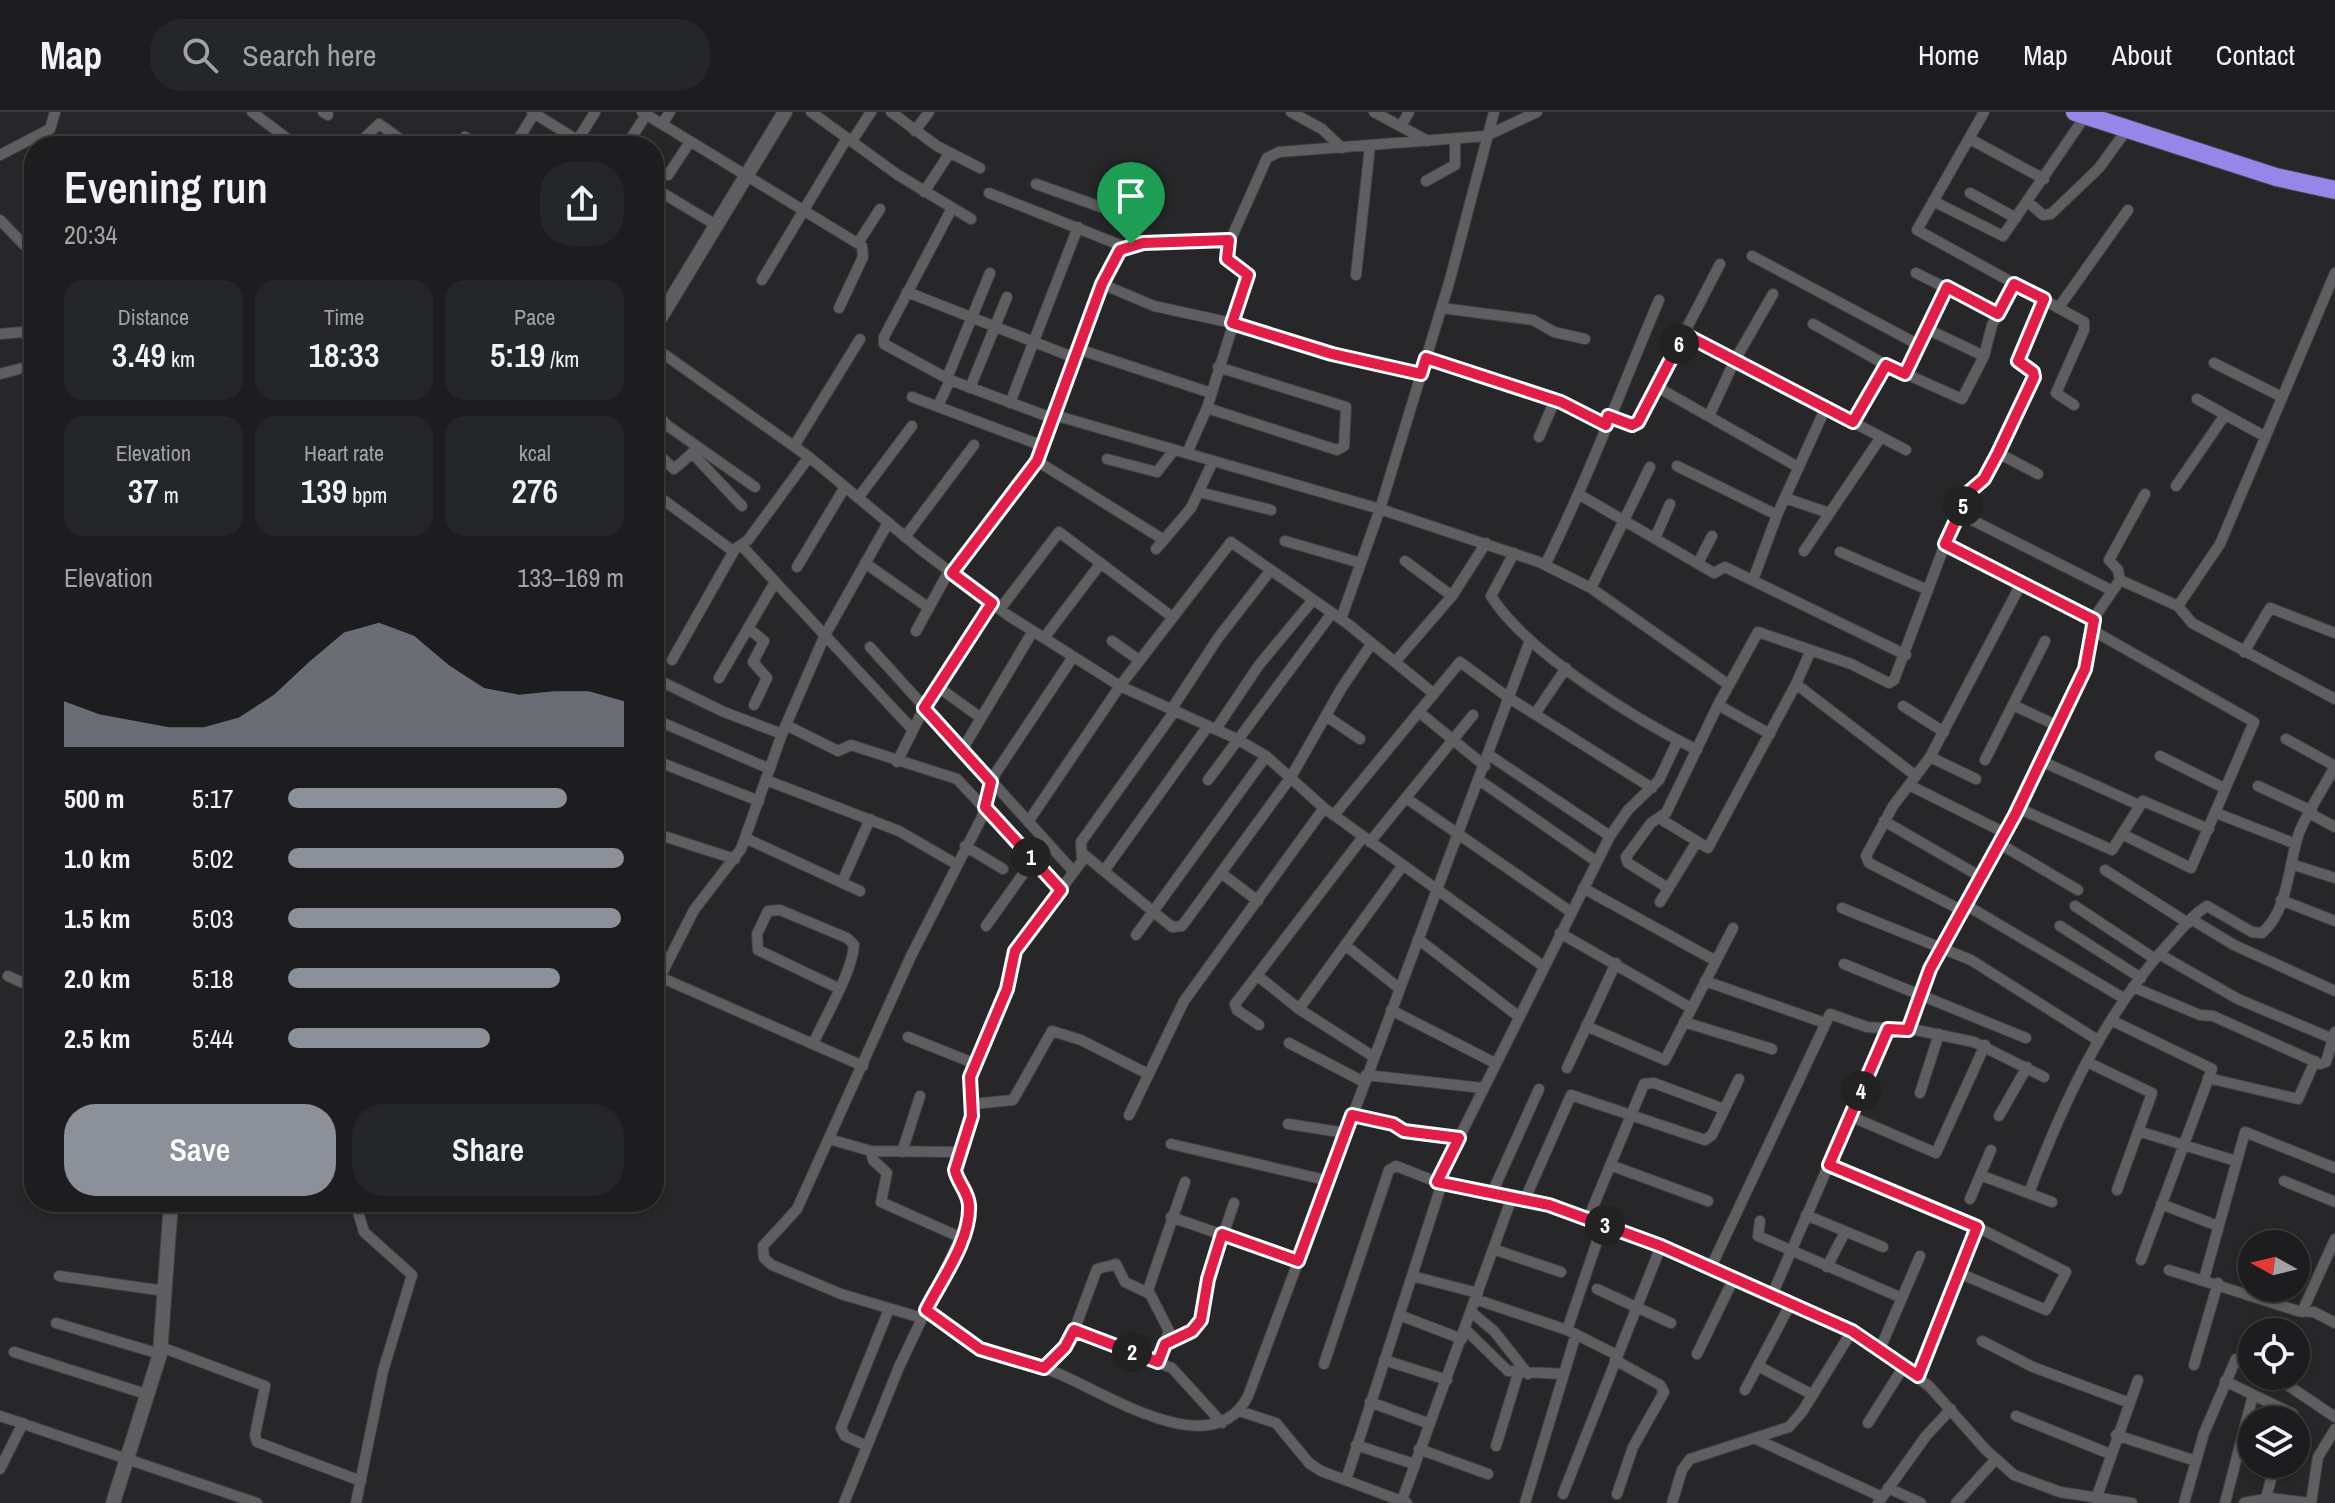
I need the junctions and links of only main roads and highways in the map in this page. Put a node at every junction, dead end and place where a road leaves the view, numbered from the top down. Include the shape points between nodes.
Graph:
1 (2080, 114) edge
2 (2276, 177) junction
3 (2335, 190) edge
4 (2335, 200) edge

1 - 2 highway
2 - 3 highway
2 - 4 highway

